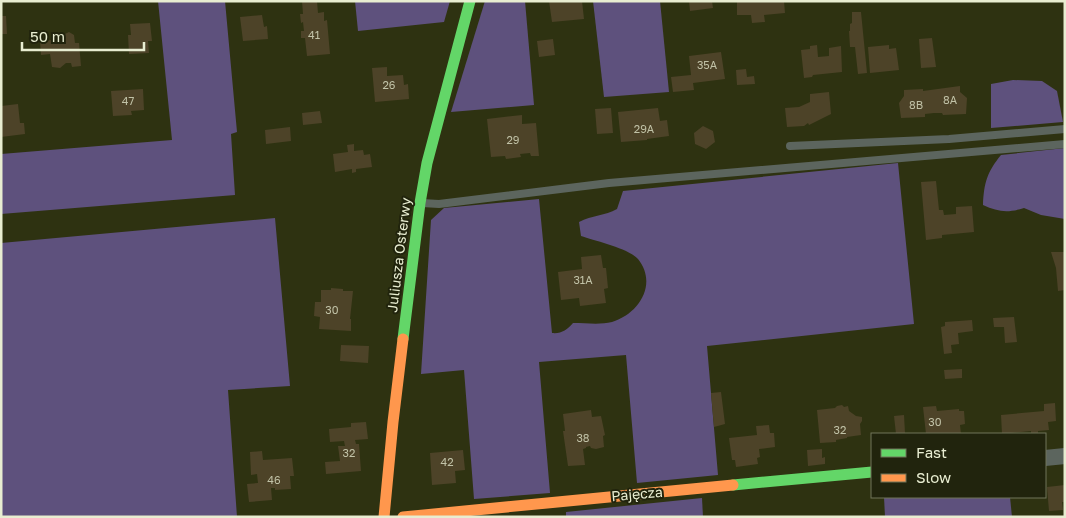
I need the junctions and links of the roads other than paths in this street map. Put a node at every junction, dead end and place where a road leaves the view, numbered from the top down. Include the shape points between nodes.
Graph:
1 (470, 1) edge
2 (1065, 129) edge
3 (1065, 144) edge
4 (790, 146) dead end
5 (420, 203) junction
6 (1065, 456) edge
7 (1046, 458) edge
8 (871, 472) edge
9 (384, 517) edge
10 (403, 517) edge

1 - 5 street, Juliusza Osterwy via 427,164
2 - 4 lane via 949,139
3 - 5 lane via 609,183 439,204
5 - 9 street, Juliusza Osterwy
6 - 7 street
8 - 10 street, Pajęcza

